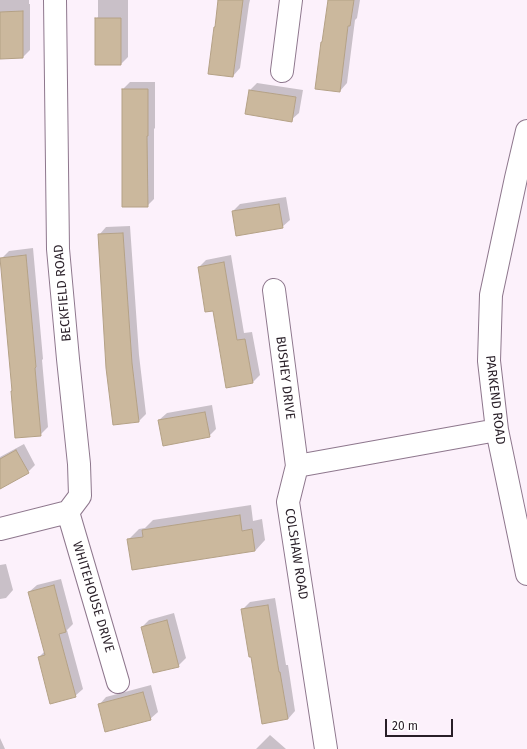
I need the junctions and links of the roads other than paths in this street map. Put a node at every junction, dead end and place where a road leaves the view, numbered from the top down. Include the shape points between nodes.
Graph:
1 (55, 0) edge
2 (291, 0) edge
3 (282, 71) dead end
4 (527, 131) edge
5 (274, 290) dead end
6 (498, 430) junction
7 (297, 466) junction
8 (68, 512) junction
9 (0, 529) edge
10 (527, 574) edge
11 (118, 682) dead end
12 (326, 749) edge

1 - 8 street, BECKFIELD ROAD via 58,249 80,496
2 - 3 street
4 - 6 street, PARKEND ROAD via 491,295 489,361
5 - 7 street, BUSHEY DRIVE
6 - 7 street
6 - 10 street, PARKEND ROAD
7 - 12 street, COLSHAW ROAD via 288,502
8 - 9 street
8 - 11 street, WHITEHOUSE DRIVE

